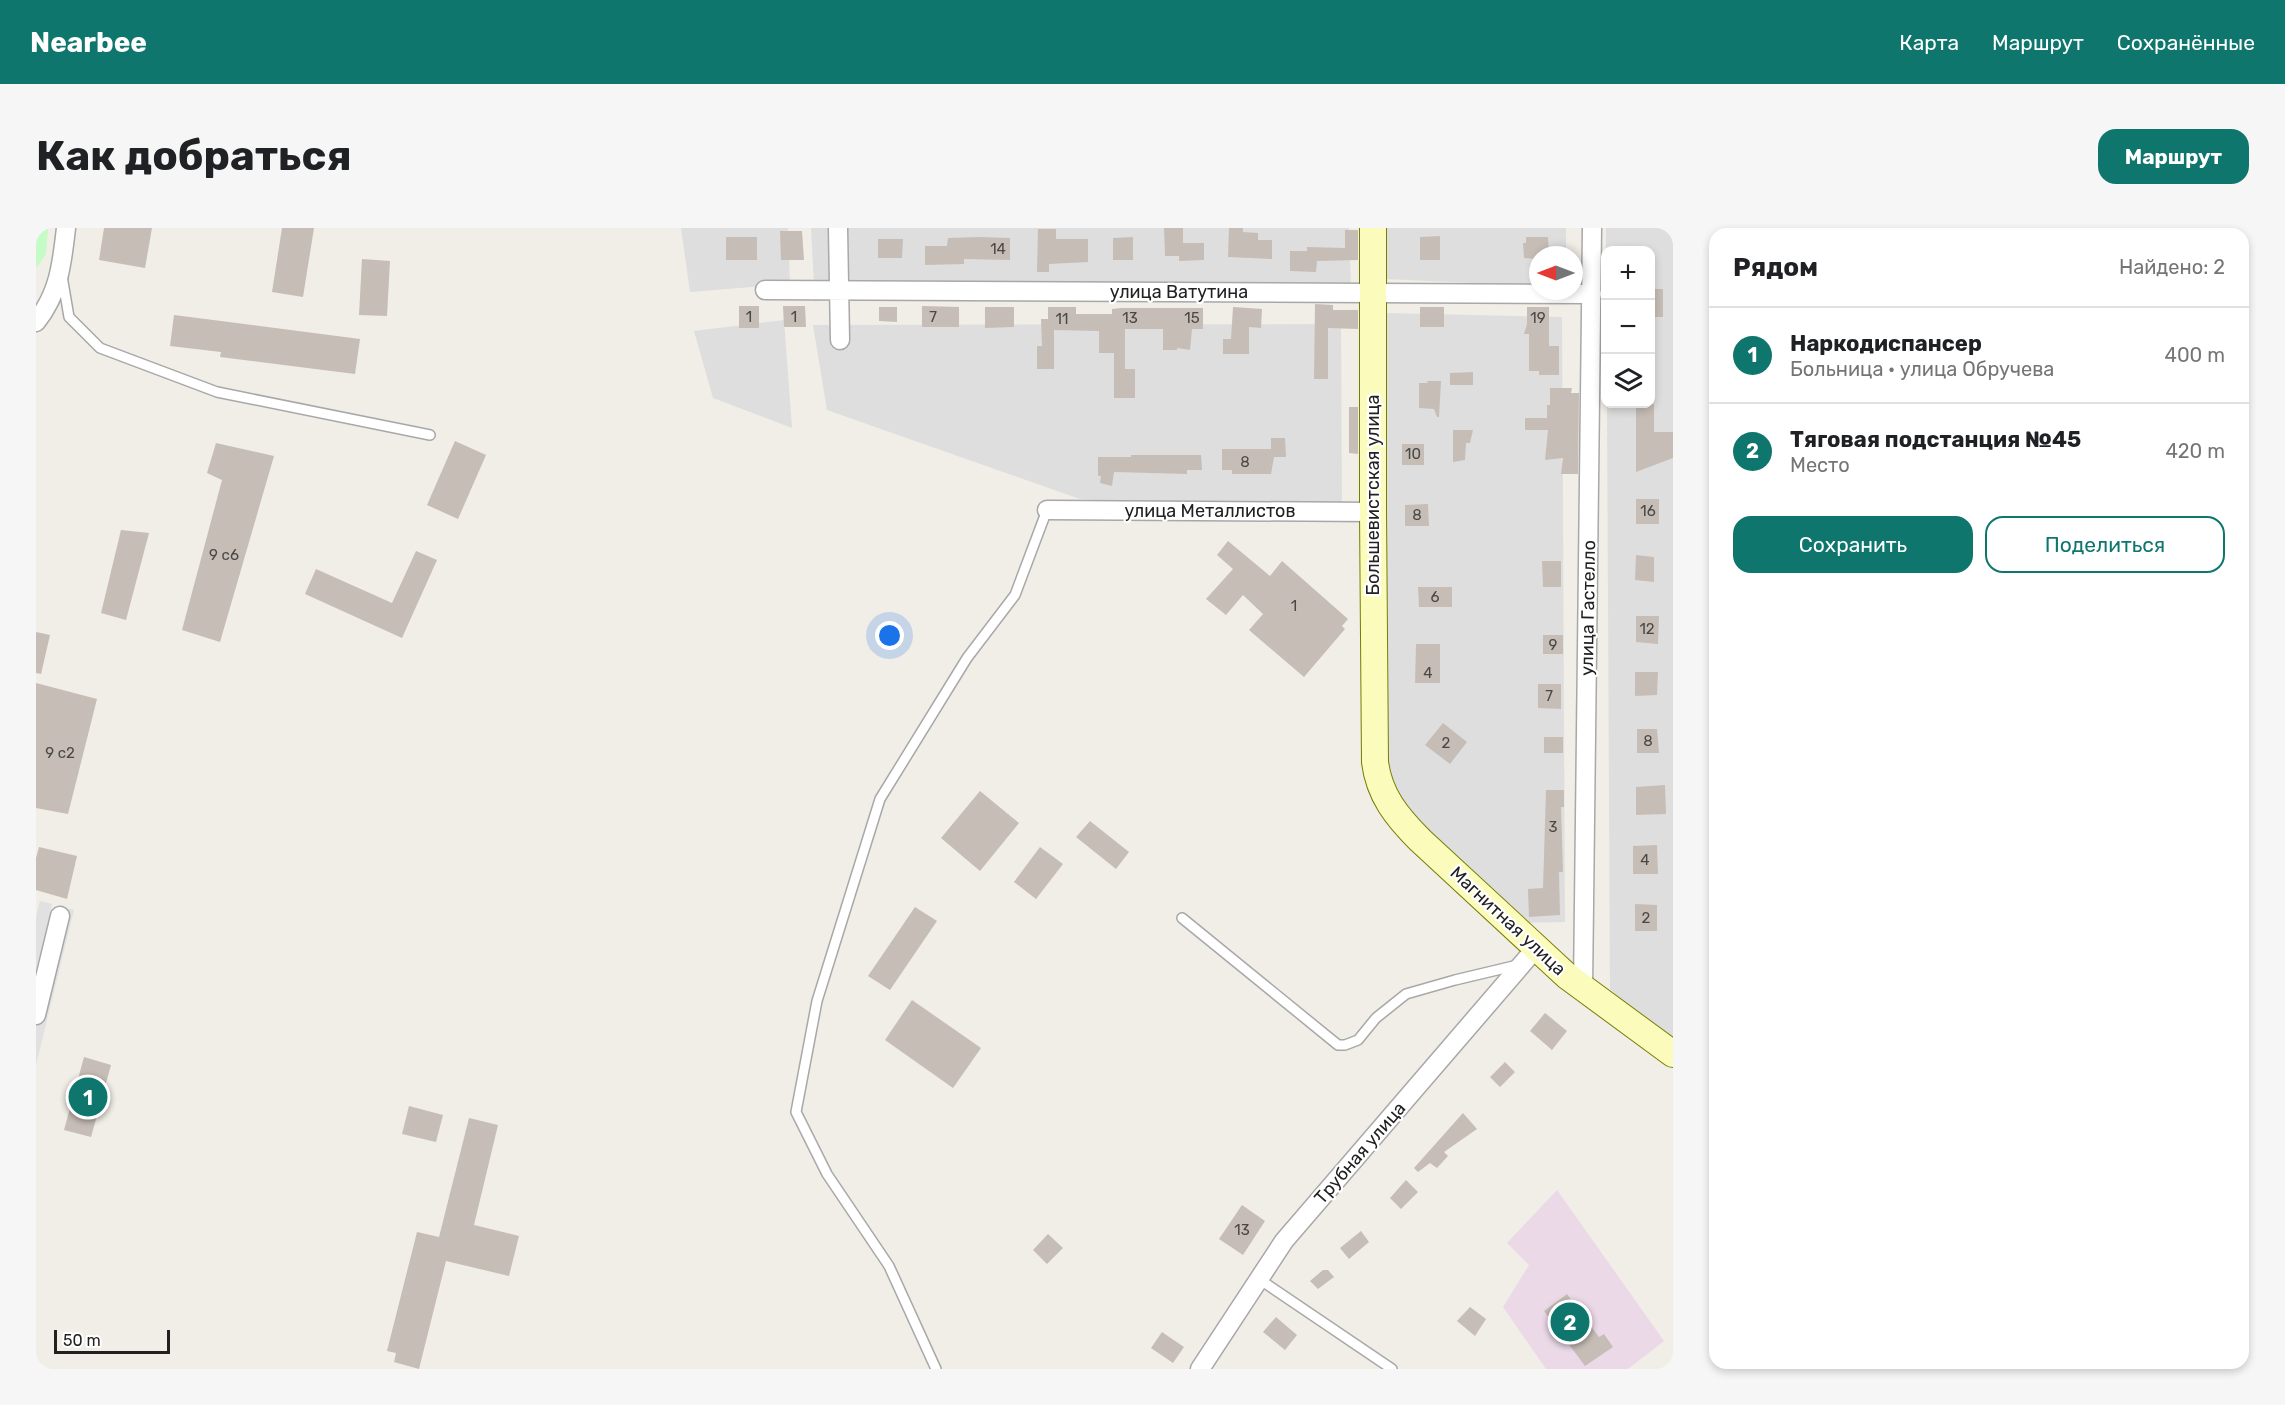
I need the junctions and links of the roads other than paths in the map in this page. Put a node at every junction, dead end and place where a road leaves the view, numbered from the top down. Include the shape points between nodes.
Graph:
1 (66, 228) edge
2 (838, 228) edge
3 (1373, 228) edge
4 (1592, 228) edge
5 (62, 271) junction
6 (765, 290) dead end
7 (840, 290) junction
8 (1373, 294) junction
9 (1592, 294) junction
10 (36, 322) edge
11 (840, 340) dead end
12 (430, 435) dead end
13 (1047, 510) joint
14 (1373, 512) junction
15 (1376, 762) joint
16 (60, 916) dead end
17 (1182, 918) dead end
18 (1530, 956) junction
19 (1582, 988) junction
20 (36, 1015) edge
21 (1673, 1054) edge
22 (1259, 1279) junction
23 (936, 1369) edge
24 (1200, 1369) edge
25 (1392, 1369) edge

1 - 5 street
2 - 7 street
3 - 8 street, Большевистская улица
4 - 9 street, улица Гастелло
5 - 10 street via 46,310
5 - 12 lane via 69,317 100,348 218,392
6 - 7 street, улица Ватутина
7 - 8 street, улица Ватутина
7 - 11 street
8 - 9 street, улица Ватутина
8 - 14 street, Большевистская улица
9 - 19 street, улица Гастелло
13 - 14 street, улица Металлистов
13 - 23 lane via 1015,595 967,658 880,799 817,1001 796,1112 827,1174 889,1266
14 - 15 street, Большевистская улица
15 - 18 street, Магнитная улица via 1385,797 1400,820
16 - 20 street
17 - 18 lane via 1338,1045 1345,1046 1358,1040 1376,1018 1406,994
18 - 19 street, Магнитная улица
18 - 22 street, Трубная улица via 1284,1241
19 - 21 street, Магнитная улица
22 - 24 street, Трубная улица
22 - 25 lane

